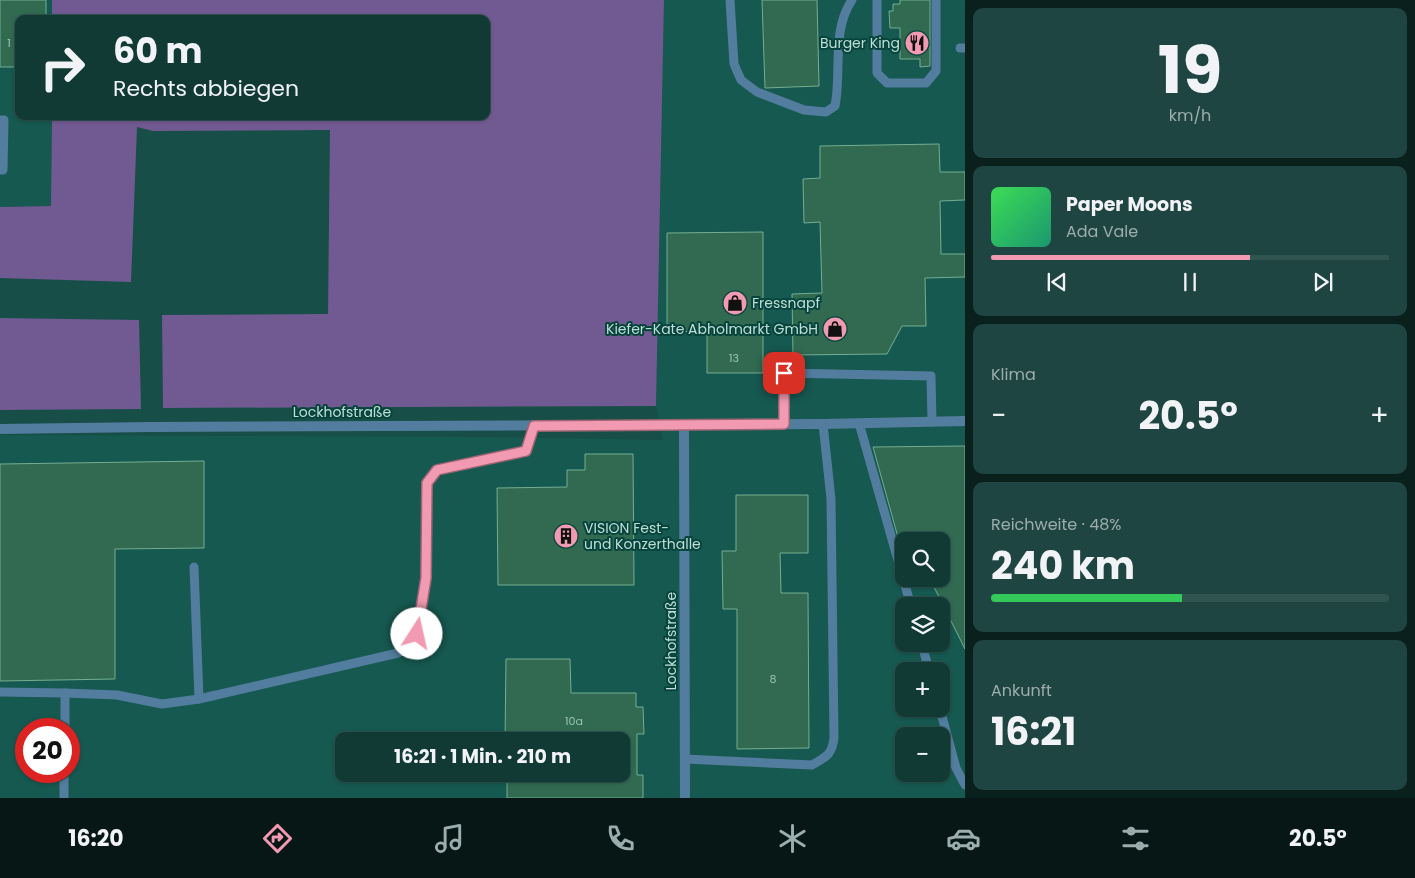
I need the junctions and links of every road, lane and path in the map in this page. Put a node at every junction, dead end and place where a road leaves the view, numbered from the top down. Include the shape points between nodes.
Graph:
1 (730, 0) edge
2 (852, 0) edge
3 (877, 0) edge
4 (936, 0) edge
5 (0, 120) edge
6 (0, 170) edge
7 (965, 421) edge
8 (932, 422) junction
9 (859, 423) junction
10 (784, 424) junction
11 (822, 424) junction
12 (684, 425) junction
13 (534, 426) junction
14 (0, 429) edge
15 (194, 567) dead end
16 (908, 597) edge
17 (0, 692) edge
18 (65, 693) junction
19 (199, 699) junction
20 (942, 717) edge
21 (65, 718) edge
22 (685, 759) junction
23 (64, 783) edge
24 (965, 785) edge
25 (64, 798) edge
26 (685, 798) edge

1 - 2 lane via 734,64 741,80 757,92 804,110 826,112 835,106 839,41 845,10
3 - 4 lane via 877,73 887,83 926,83 936,71
5 - 6 lane via 4,120 3,170
7 - 8 street, Lockhofstraße
8 - 9 street, Lockhofstraße
8 - 10 lane via 931,376 784,373
9 - 11 street, Lockhofstraße
9 - 16 lane
10 - 11 street, Lockhofstraße
10 - 12 street, Lockhofstraße
11 - 22 lane via 831,500 833,749 812,765
12 - 13 street, Lockhofstraße
12 - 22 street, Lockhofstraße
13 - 14 street, Lockhofstraße
13 - 19 lane via 526,451 437,470 427,483 426,578 417,634 410,646 398,652
15 - 19 lane
17 - 18 lane
18 - 19 lane via 117,695 162,704
18 - 21 lane
20 - 24 lane via 956,768
22 - 26 street, Lockhofstraße
23 - 25 lane

